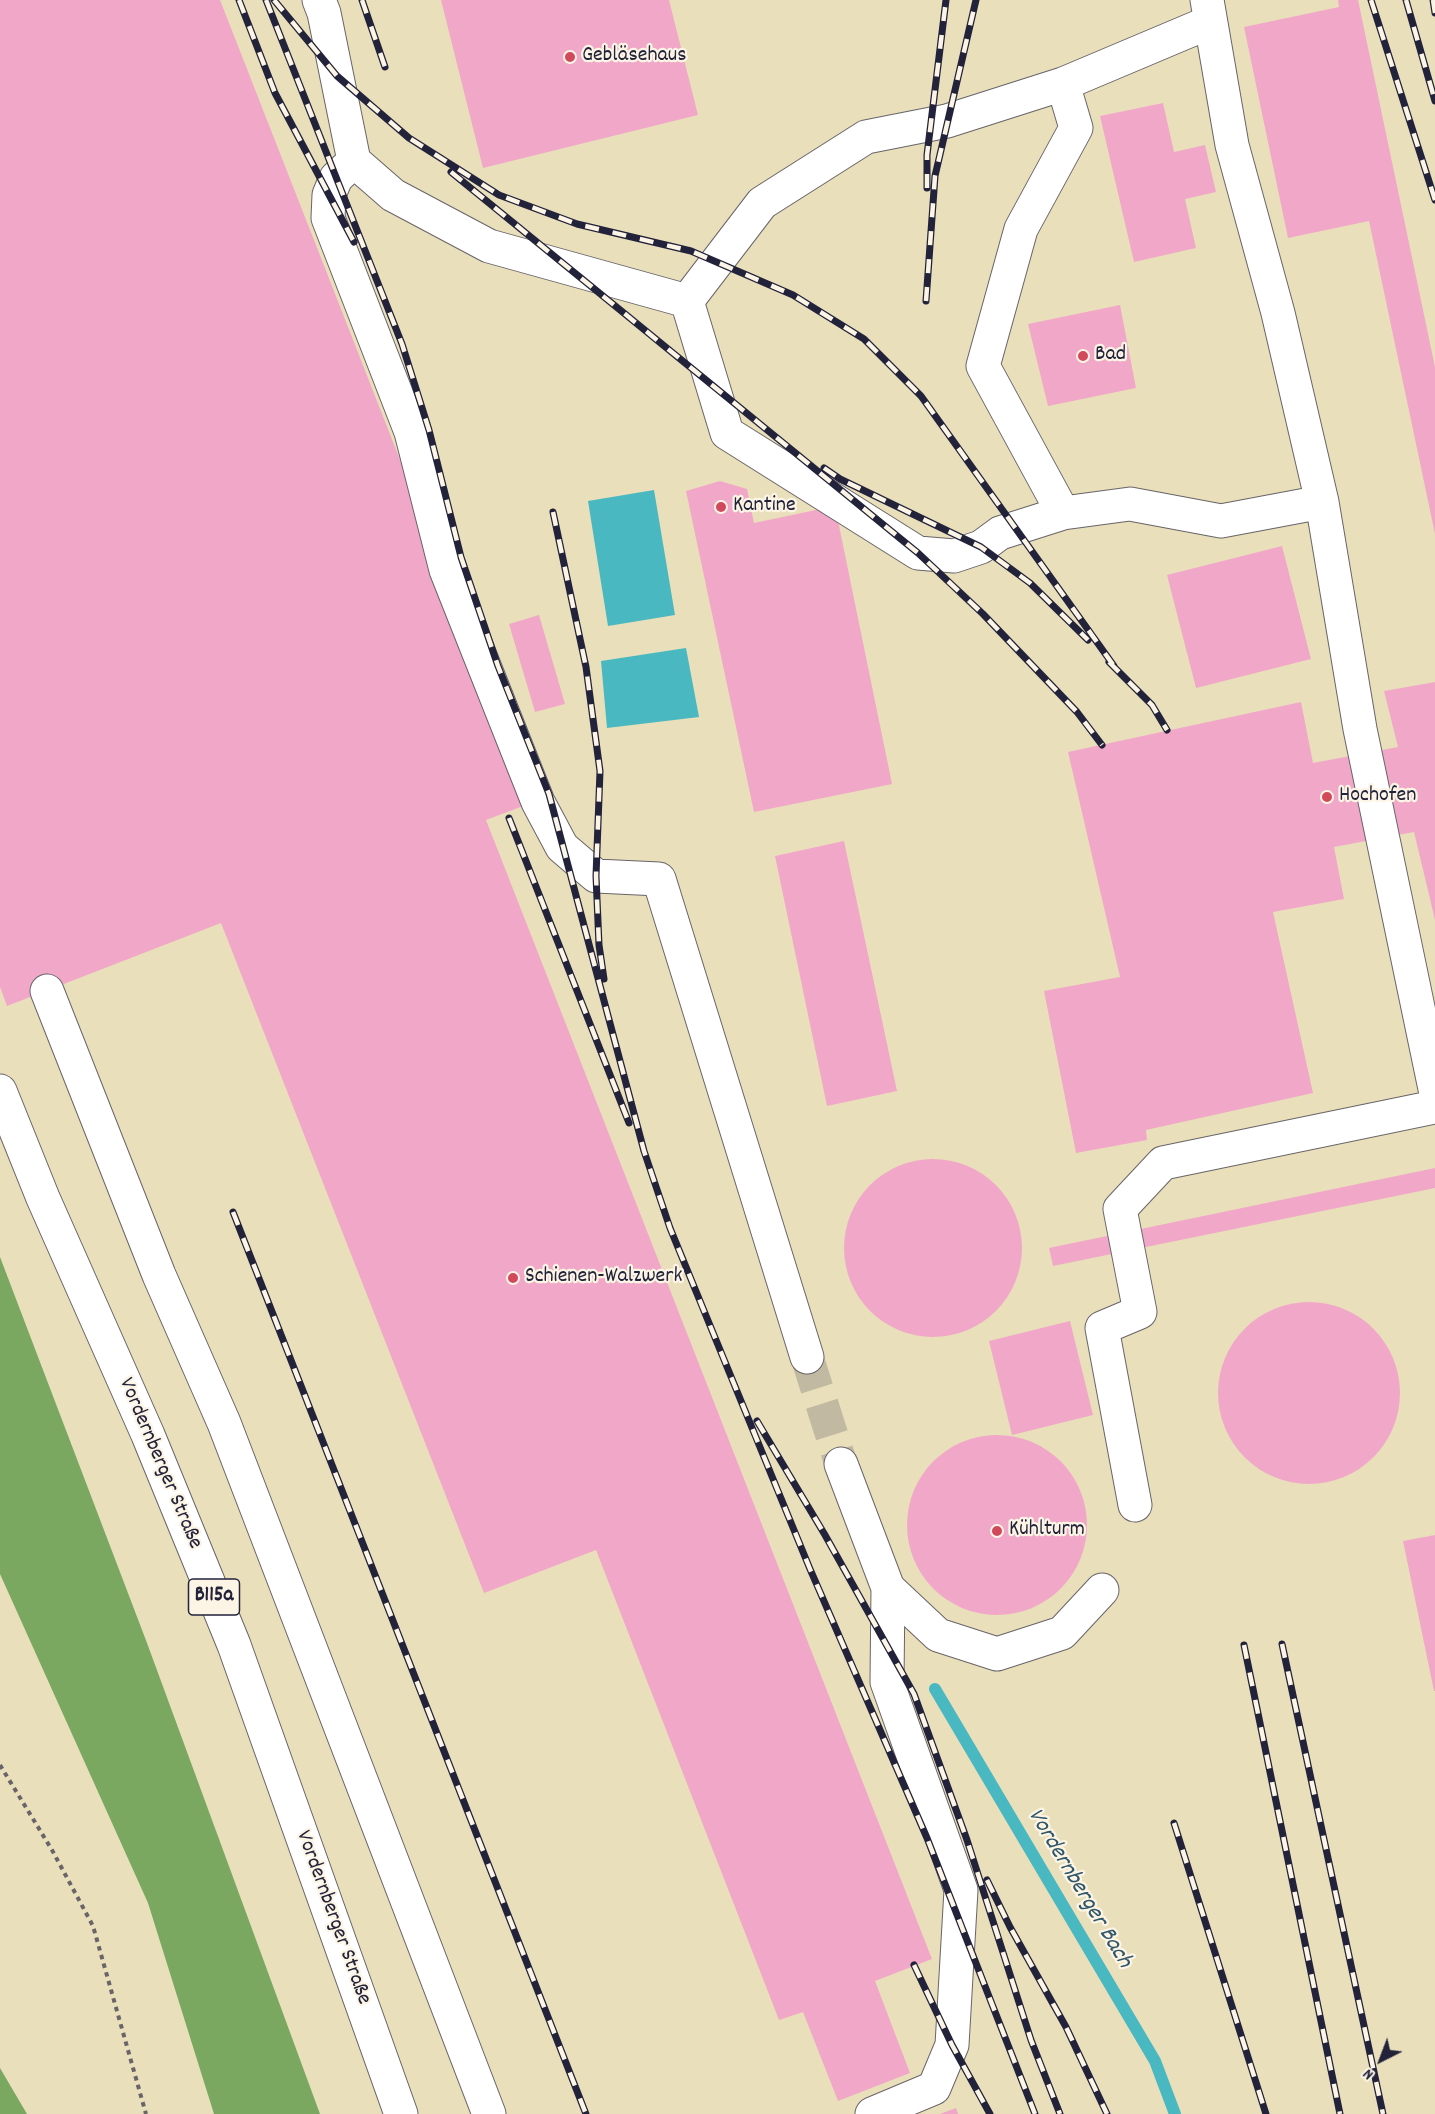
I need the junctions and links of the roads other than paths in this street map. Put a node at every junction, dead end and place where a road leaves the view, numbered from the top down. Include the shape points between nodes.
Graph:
1 (319, 0) edge
2 (1208, 11) edge
3 (1063, 84) junction
4 (354, 161) junction
5 (687, 300) junction
6 (1322, 502) junction
7 (1063, 513) junction
8 (47, 991) dead end
9 (1435, 1089) edge
10 (0, 1091) edge
11 (1435, 1107) edge
12 (807, 1357) tunnel mouth
13 (841, 1464) tunnel mouth
14 (1135, 1505) dead end
15 (888, 1588) junction
16 (1102, 1590) dead end
17 (401, 2114) edge
18 (489, 2114) edge
19 (872, 2114) edge

1 - 4 main road
2 - 3 main road
2 - 6 main road via 1232,145 1278,313
3 - 5 main road via 946,121 866,137 762,203
3 - 7 main road via 1076,128 1021,229 983,366
4 - 5 main road via 393,195 489,246
4 - 12 main road via 336,178 329,195 328,218 411,432 446,570 538,802 562,847 596,876 659,879
5 - 7 main road via 727,433 918,553 954,556 981,548 999,533
6 - 7 main road via 1221,521 1130,504
6 - 9 main road via 1360,729
8 - 18 main road via 159,1275 224,1423
10 - 17 main road, Vordernberger Straße / B115a via 234,1645
11 - 14 main road via 1163,1163 1120,1209 1140,1312 1101,1329
13 - 15 main road
15 - 16 main road via 938,1635 997,1654 1062,1634
15 - 19 main road via 887,1682 961,1890 952,2045 934,2088

